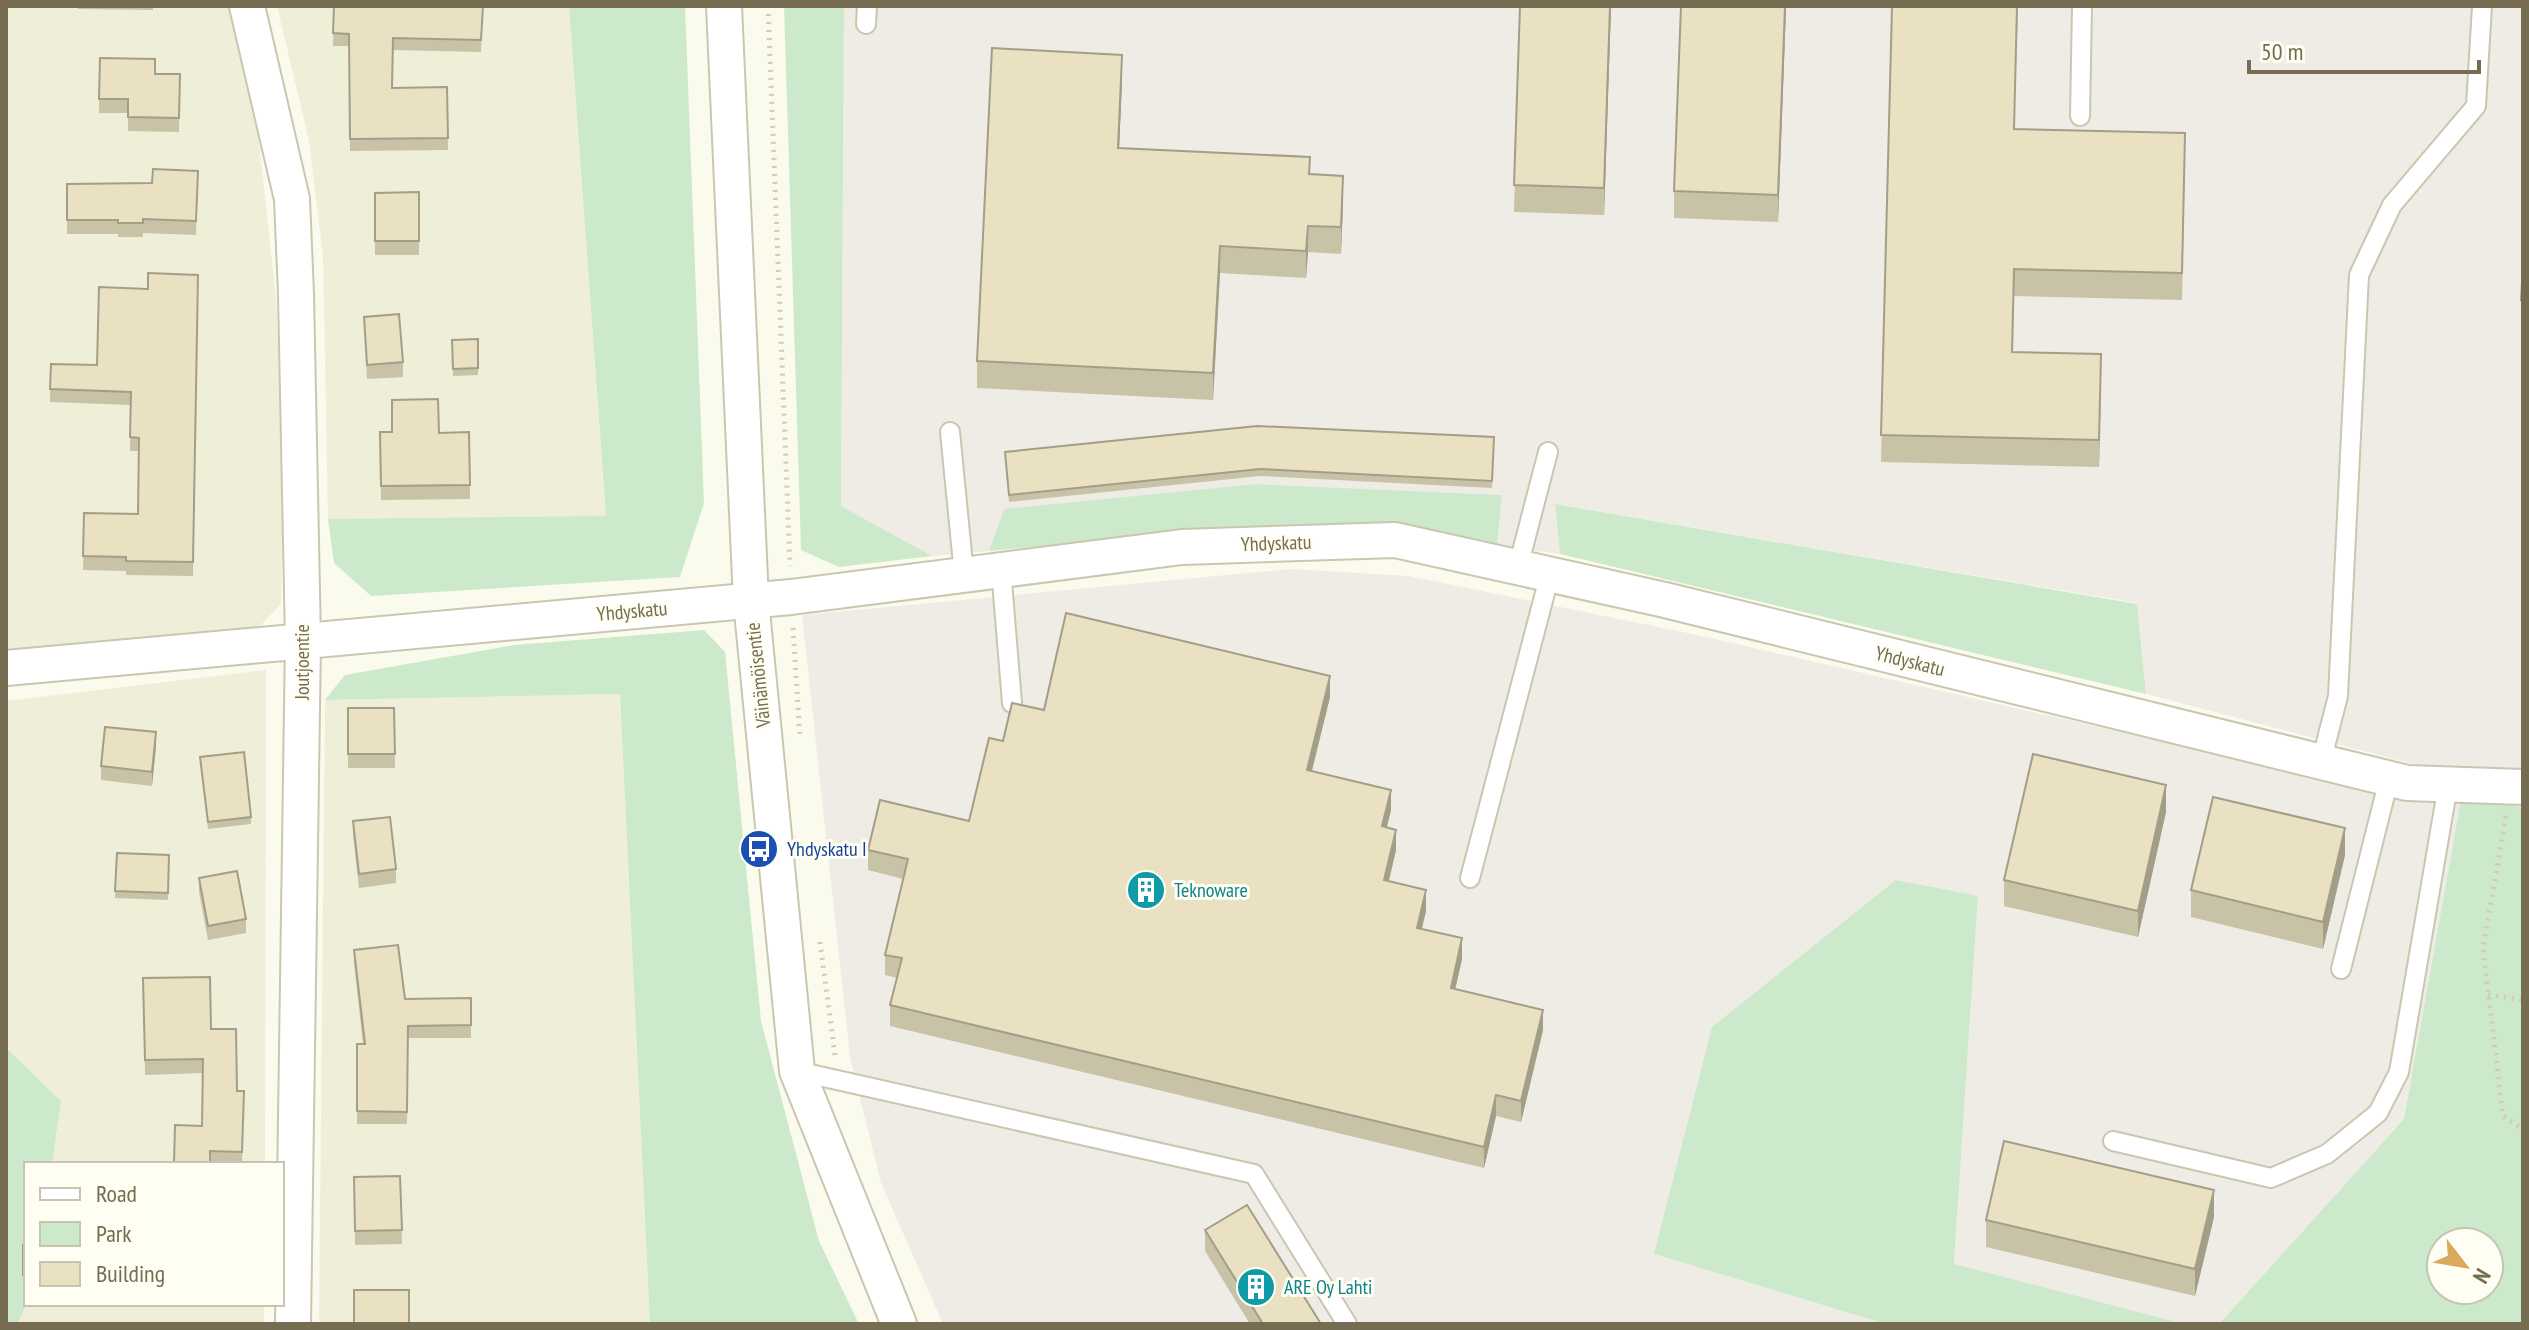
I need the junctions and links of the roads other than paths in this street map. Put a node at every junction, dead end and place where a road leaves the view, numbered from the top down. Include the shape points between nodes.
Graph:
1 (247, 6) edge
2 (724, 6) edge
3 (2082, 6) edge
4 (2482, 6) edge
5 (2080, 116) dead end
6 (950, 432) dead end
7 (1548, 452) dead end
8 (1001, 569) junction
9 (1534, 571) junction
10 (964, 574) junction
11 (751, 601) junction
12 (303, 640) junction
13 (6, 668) edge
14 (1012, 703) edge
15 (2321, 762) junction
16 (2389, 779) junction
17 (2448, 785) junction
18 (2517, 788) edge
19 (1470, 878) dead end
20 (2341, 969) dead end
21 (797, 1071) junction
22 (2113, 1141) dead end
23 (293, 1324) edge
24 (899, 1324) edge
25 (1347, 1324) edge

1 - 12 street, Joutjoentie via 292,199
2 - 11 street, Väinämöisentie
3 - 5 lane
4 - 15 lane via 2476,106 2392,205 2359,275 2338,696
6 - 10 lane
7 - 9 lane
8 - 9 street, Yhdyskatu via 1182,547 1395,540
8 - 10 street, Yhdyskatu
8 - 14 lane
9 - 15 street, Yhdyskatu
9 - 19 lane
10 - 11 street, Yhdyskatu
11 - 12 street, Yhdyskatu
11 - 21 street, Väinämöisentie
12 - 13 street, Yhdyskatu
12 - 23 street, Joutjoentie
15 - 16 street, Yhdyskatu
16 - 17 street, Yhdyskatu
16 - 20 lane
17 - 18 street, Yhdyskatu
17 - 22 lane via 2399,1072 2378,1113 2327,1154 2271,1178
21 - 24 street, Väinämöisentie
21 - 25 lane via 1254,1174

